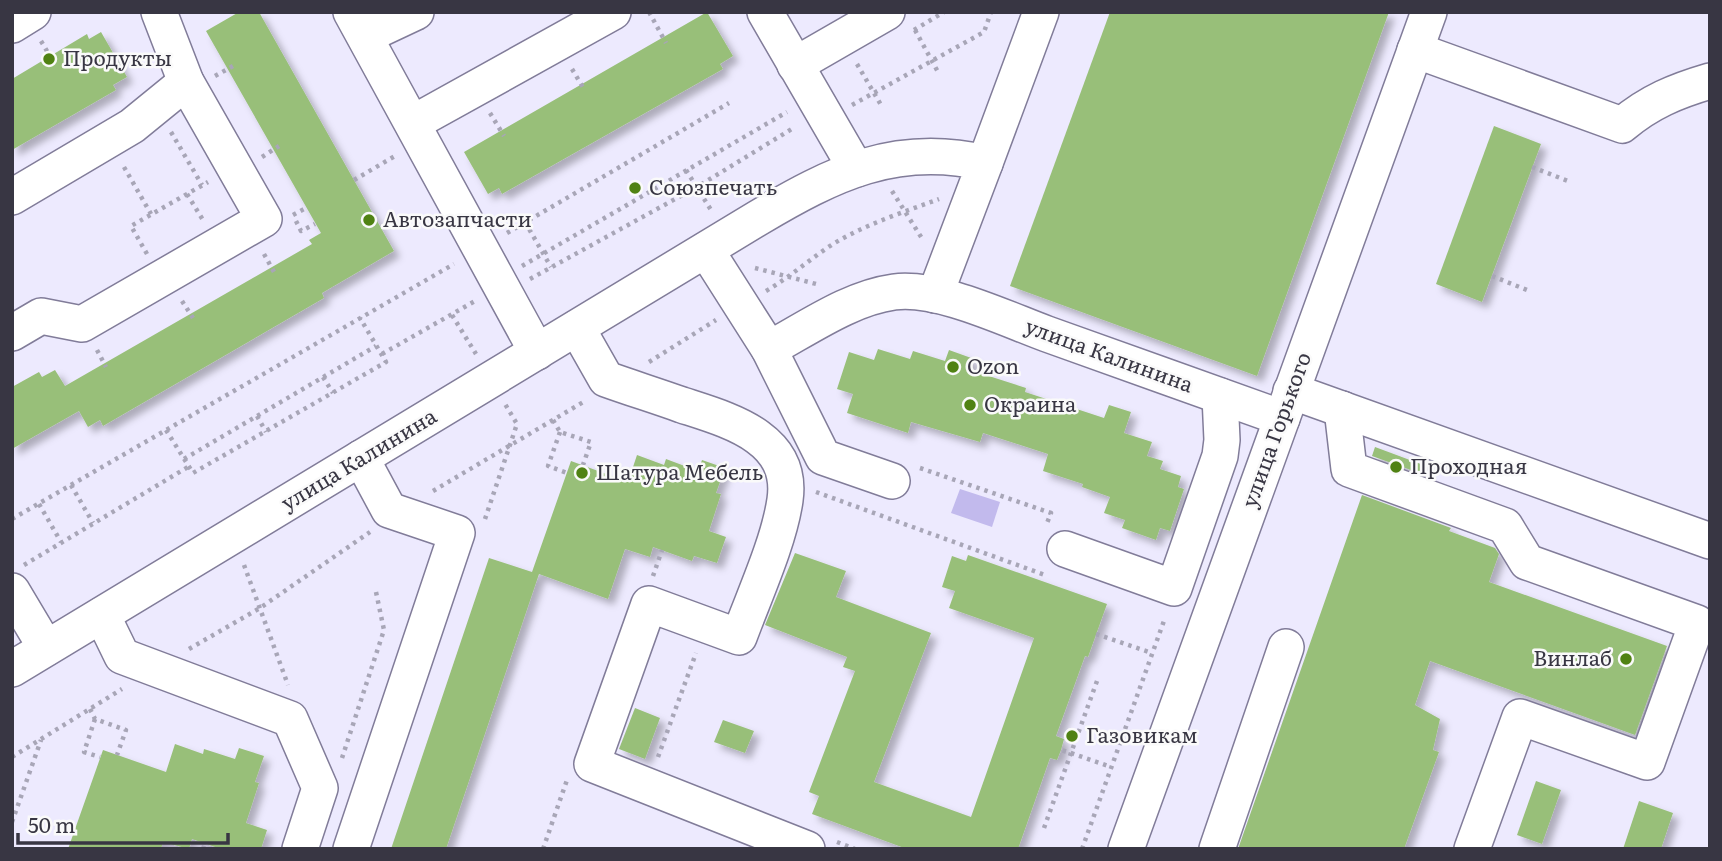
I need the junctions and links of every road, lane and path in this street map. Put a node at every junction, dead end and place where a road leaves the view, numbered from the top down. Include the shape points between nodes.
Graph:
1 (33, 12) edge
2 (159, 12) edge
3 (416, 12) edge
4 (613, 12) edge
5 (649, 12) edge
6 (765, 12) edge
7 (991, 12) edge
8 (1041, 12) edge
9 (1429, 12) edge
10 (899, 17) edge
11 (358, 24) edge
12 (12, 25) edge
13 (666, 43) dead end
14 (1415, 50) junction
15 (932, 61) junction
16 (795, 65) junction
17 (938, 72) dead end
18 (1710, 81) edge
19 (186, 82) junction
20 (729, 103) dead end
21 (820, 109) junction
22 (413, 123) junction
23 (169, 129) dead end
24 (397, 155) dead end
25 (119, 158) dead end
26 (865, 166) junction
27 (234, 167) junction
28 (1532, 167) dead end
29 (686, 170) junction
30 (981, 174) junction
31 (354, 180) dead end
32 (1568, 180) dead end
33 (202, 185) junction
34 (697, 187) junction
35 (12, 197) edge
36 (906, 211) junction
37 (151, 214) junction
38 (293, 215) dead end
39 (525, 222) junction
40 (315, 224) dead end
41 (717, 244) junction
42 (480, 249) junction
43 (544, 254) junction
44 (551, 267) junction
45 (1492, 276) dead end
46 (788, 278) junction
47 (162, 279) junction
48 (939, 284) junction
49 (825, 286) dead end
50 (501, 287) junction
51 (1527, 290) dead end
52 (741, 305) junction
53 (452, 314) junction
54 (360, 318) junction
55 (577, 328) junction
56 (12, 333) edge
57 (377, 346) junction
58 (769, 349) junction
59 (537, 352) junction
60 (382, 354) junction
61 (654, 359) junction
62 (666, 364) dead end
63 (323, 377) junction
64 (491, 380) junction
65 (616, 383) junction
66 (333, 393) junction
67 (1220, 396) junction
68 (1287, 405) junction
69 (1342, 409) junction
70 (257, 416) junction
71 (553, 420) junction
72 (166, 430) junction
73 (266, 432) junction
74 (560, 432) junction
75 (511, 444) junction
76 (361, 458) junction
77 (184, 459) junction
78 (583, 465) dead end
79 (188, 467) junction
80 (567, 473) dead end
81 (901, 473) joint
82 (71, 485) junction
83 (39, 504) junction
84 (397, 513) junction
85 (12, 519) edge
86 (93, 523) junction
87 (482, 528) dead end
88 (233, 536) junction
89 (1710, 541) edge
90 (61, 542) junction
91 (1049, 544) junction
92 (1031, 570) dead end
93 (17, 578) edge
94 (376, 592) dead end
95 (260, 608) junction
96 (102, 615) junction
97 (1165, 618) dead end
98 (706, 625) junction
99 (1096, 634) dead end
100 (1286, 647) dead end
101 (47, 648) junction
102 (1152, 653) junction
103 (155, 668) junction
104 (12, 669) edge
105 (1097, 681) dead end
106 (90, 709) junction
107 (95, 719) junction
108 (290, 719) junction
109 (42, 739) junction
110 (1061, 750) dead end
111 (1071, 753) junction
112 (117, 755) dead end
113 (12, 757) edge
114 (100, 757) dead end
115 (341, 758) dead end
116 (658, 759) dead end
117 (1111, 767) junction
118 (12, 822) edge
119 (1044, 828) dead end
120 (819, 844) edge
121 (300, 849) edge
122 (351, 849) edge
123 (855, 849) edge
124 (1082, 849) edge
125 (1126, 849) edge
126 (1217, 849) edge
127 (1472, 849) edge

1 - 12 street
2 - 19 street
3 - 11 street
4 - 22 street
5 - 13 path
6 - 16 street
7 - 15 path via 984,32
8 - 30 street
9 - 14 street, улица Горького
10 - 15 path
10 - 16 street
11 - 22 street
14 - 18 street via 1622,125 1657,100
14 - 68 street, улица Горького
15 - 17 path
15 - 21 path
16 - 21 street
19 - 27 street
19 - 35 street via 132,126
20 - 39 path
21 - 26 street
21 - 29 path
21 - 34 path
22 - 42 street
23 - 33 path
24 - 31 path
25 - 37 path
26 - 30 street, улица Калинина via 944,155
26 - 36 path
26 - 41 street, улица Калинина via 792,198
27 - 33 path
27 - 47 street via 264,219
28 - 32 path
29 - 34 path
29 - 43 path
30 - 36 path
30 - 48 street
33 - 37 path
34 - 41 path
34 - 44 path
36 - 46 path via 832,245
36 - 48 path
37 - 47 path via 131,226
38 - 40 path via 301,231
39 - 42 path
39 - 43 path
41 - 46 path via 744,265
41 - 52 street
41 - 55 street, улица Калинина
42 - 50 street
42 - 54 path
43 - 44 path
43 - 50 path
44 - 50 path
45 - 51 path
46 - 49 path
46 - 52 path
47 - 56 street via 82,324 41,316
48 - 58 street, улица Калинина via 851,305
48 - 67 street, улица Калинина
50 - 53 path
50 - 59 street
52 - 58 street
52 - 61 path
53 - 60 path
53 - 64 path
54 - 57 path
54 - 72 path
55 - 59 street, улица Калинина
55 - 65 street via 606,379
57 - 60 path
57 - 63 path
58 - 81 street via 823,457
59 - 64 street, улица Калинина
60 - 66 path via 386,362
61 - 62 path
61 - 65 path
63 - 66 path
63 - 70 path
64 - 75 path via 517,424
64 - 76 street, улица Калинина
65 - 71 path
65 - 98 street via 749,430 783,468 782,515 739,637
66 - 73 path
67 - 68 street, улица Калинина
67 - 91 street via 1220,456 1174,588
68 - 69 street, улица Калинина
68 - 125 street, улица Горького
69 - 89 street, улица Калинина
69 - 127 street via 1349,469 1504,526 1527,562 1698,624 1647,762 1520,717
70 - 73 path
70 - 77 path
71 - 74 path
71 - 75 path
72 - 77 path
72 - 82 path
73 - 79 path via 193,474
74 - 78 path via 591,442
74 - 80 path via 548,466
75 - 84 path
75 - 87 path
76 - 84 street via 389,510
76 - 88 street, улица Калинина
77 - 79 path
79 - 86 path
81 - 91 path via 1051,513
82 - 83 path
82 - 86 path
83 - 85 path
83 - 90 path
84 - 95 path
84 - 122 street via 457,533
86 - 90 path
88 - 95 path
88 - 96 street, улица Калинина
90 - 93 path
91 - 92 path
93 - 101 street
94 - 115 path via 384,630
95 - 103 path
95 - 108 path via 295,703
96 - 101 street, улица Калинина
96 - 103 street via 122,656
97 - 102 path
98 - 116 path
98 - 120 street via 649,604 592,764
99 - 102 path
100 - 126 street
101 - 104 street, улица Калинина
102 - 117 path
103 - 106 path
103 - 108 street
105 - 111 path
106 - 107 path
106 - 109 path
107 - 112 path via 126,730
107 - 114 path via 84,752
108 - 121 street via 320,788
109 - 113 path
109 - 118 path
110 - 111 path
111 - 117 path
111 - 119 path
117 - 124 path
120 - 123 path

